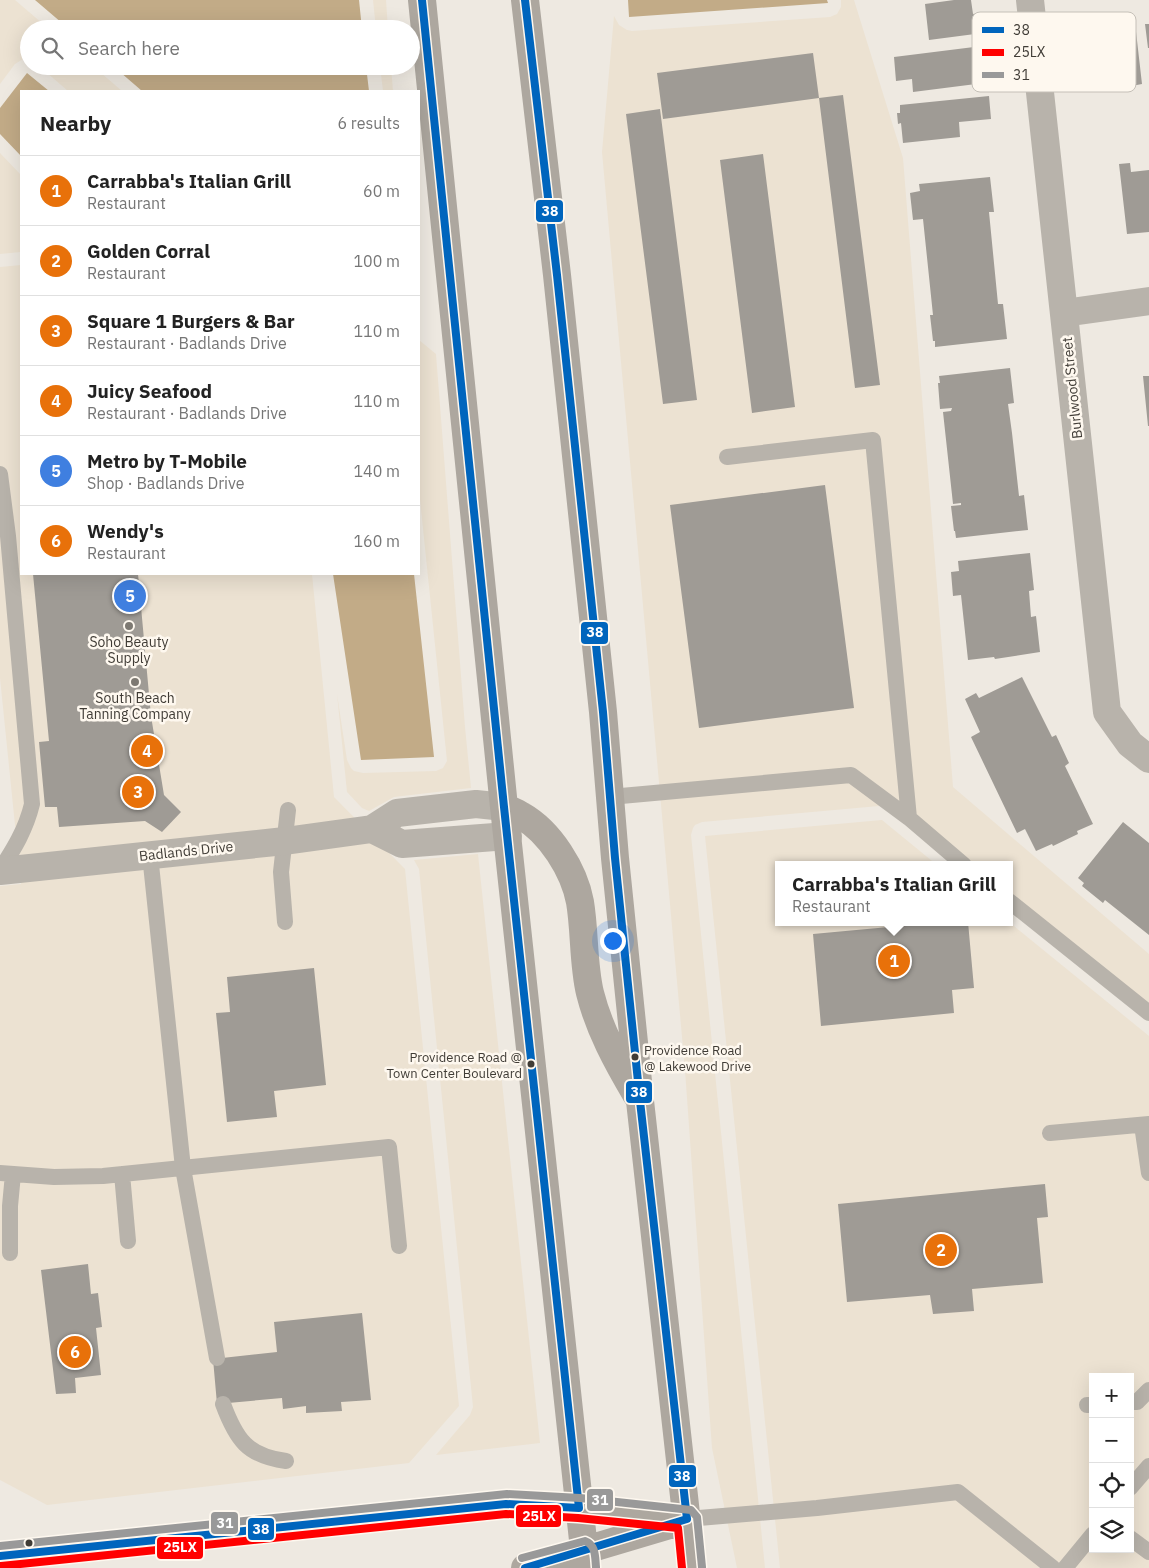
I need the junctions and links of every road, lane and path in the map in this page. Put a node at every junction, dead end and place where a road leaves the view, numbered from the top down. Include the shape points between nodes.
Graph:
1 (422, 0) edge
2 (525, 0) edge
3 (1040, 92) edge
4 (1149, 302) edge
5 (1064, 313) junction
6 (727, 457) dead end
7 (0, 474) edge
8 (1149, 759) edge
9 (610, 797) junction
10 (504, 808) junction
11 (288, 810) dead end
12 (909, 818) junction
13 (372, 829) junction
14 (508, 836) junction
15 (285, 841) junction
16 (150, 855) junction
17 (959, 861) edge
18 (0, 871) edge
19 (1013, 904) edge
20 (285, 922) dead end
21 (1149, 1013) edge
22 (640, 1101) junction
23 (1145, 1125) edge
24 (1050, 1133) dead end
25 (183, 1168) junction
26 (7, 1173) edge
27 (1149, 1173) edge
28 (122, 1174) junction
29 (128, 1242) dead end
30 (399, 1246) dead end
31 (10, 1253) dead end
32 (218, 1358) dead end
33 (1149, 1390) edge
34 (1134, 1402) edge
35 (223, 1404) dead end
36 (286, 1462) dead end
37 (1149, 1466) edge
38 (1134, 1483) edge
39 (579, 1508) junction
40 (687, 1520) junction
41 (1089, 1539) edge
42 (1134, 1541) edge
43 (1149, 1552) edge
44 (0, 1556) edge
45 (585, 1559) edge
46 (525, 1568) edge
47 (692, 1568) edge
48 (1053, 1568) edge
49 (1065, 1568) edge

1 - 10 main road
2 - 9 main road via 559,295
3 - 5 street, Burlwood Street
4 - 5 street
5 - 8 street, Burlwood Street via 1107,712 1130,744
6 - 12 lane via 873,440
7 - 18 lane via 32,804 28,822
9 - 12 lane via 851,775
9 - 22 main road
10 - 13 street, Badlands Drive via 476,804 398,813
10 - 14 main road
10 - 22 main road via 539,829 569,871 580,901 594,1009 619,1065
11 - 15 lane
12 - 17 lane
13 - 14 street via 402,844
13 - 15 street, Badlands Drive
14 - 39 main road
15 - 16 street, Badlands Drive
15 - 20 lane via 282,872
16 - 18 street, Badlands Drive
16 - 25 lane
19 - 21 lane
22 - 40 main road
23 - 24 lane
23 - 27 lane
25 - 28 lane
25 - 30 lane via 388,1147
25 - 32 lane
26 - 28 lane via 54,1177
26 - 31 lane
28 - 29 lane
33 - 34 lane
35 - 36 lane via 231,1426 249,1448
37 - 38 lane
39 - 40 main road
39 - 44 main road via 506,1504
39 - 45 main road
40 - 45 main road
40 - 47 main road
40 - 48 lane via 958,1492
41 - 49 lane
42 - 43 lane
45 - 46 main road

